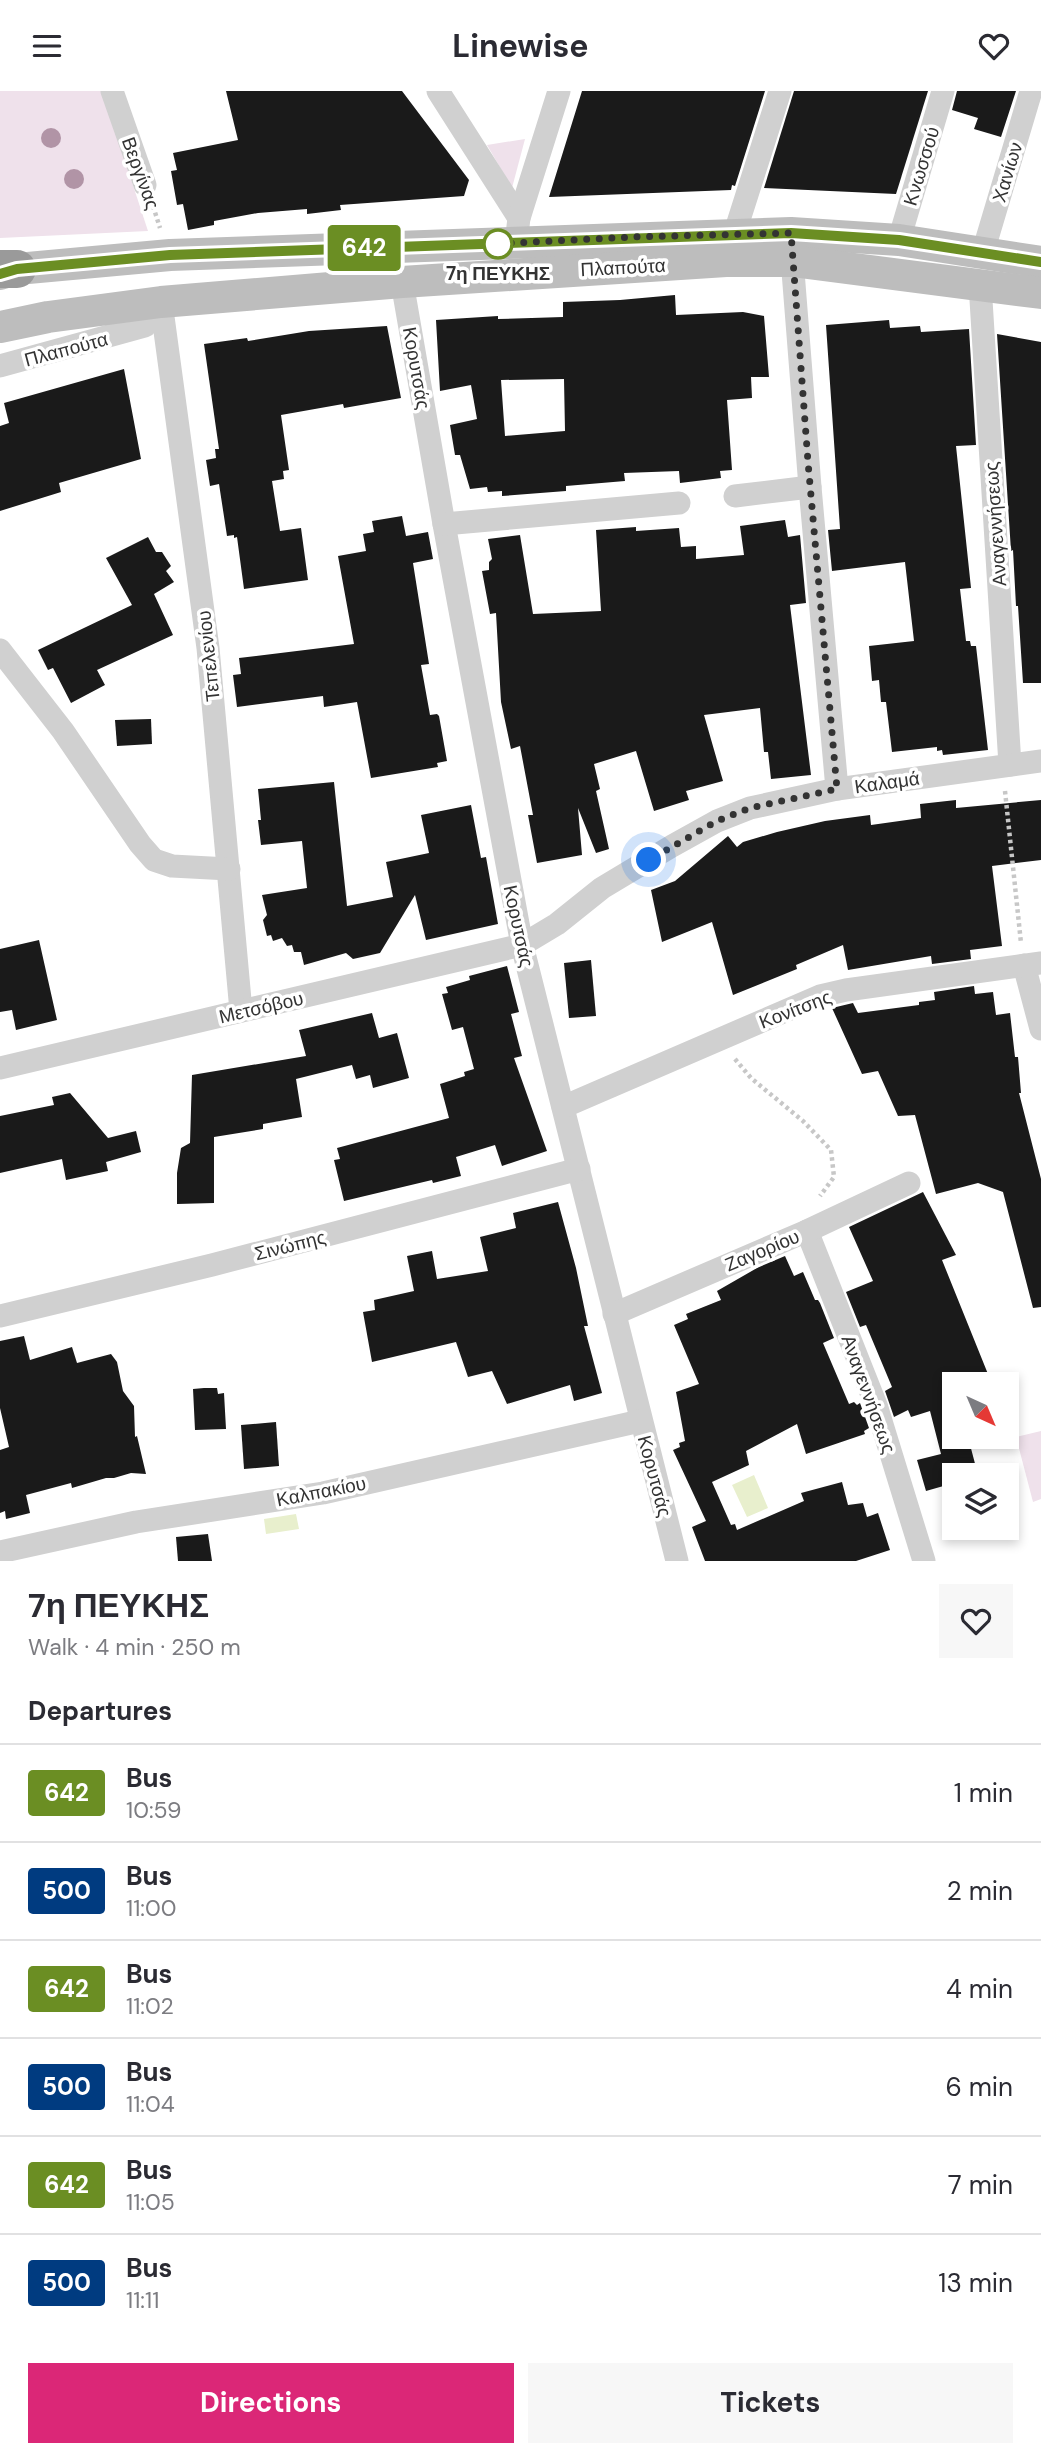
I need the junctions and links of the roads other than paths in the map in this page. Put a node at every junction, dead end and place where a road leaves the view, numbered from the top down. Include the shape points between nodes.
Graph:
1 (112, 91) edge
2 (438, 91) edge
3 (559, 91) edge
4 (780, 91) edge
5 (943, 91) edge
6 (1031, 91) edge
7 (145, 185) road end
8 (518, 231) junction
9 (899, 240) junction
10 (730, 247) junction
11 (791, 247) junction
12 (983, 252) junction
13 (1041, 262) edge
14 (6, 271) edge
15 (402, 282) junction
16 (980, 283) junction
17 (1041, 293) edge
18 (161, 302) junction
19 (0, 327) edge
20 (0, 366) edge
21 (810, 487) junction
22 (735, 496) dead end
23 (679, 503) dead end
24 (444, 524) junction
25 (0, 650) edge
26 (1041, 761) edge
27 (1006, 765) junction
28 (837, 789) junction
29 (229, 869) junction
30 (522, 944) junction
31 (1033, 964) edge
32 (241, 1011) junction
33 (1041, 1030) edge
34 (0, 1068) edge
35 (563, 1107) junction
36 (579, 1169) junction
37 (909, 1183) dead end
38 (807, 1231) junction
39 (614, 1314) junction
40 (0, 1316) edge
41 (640, 1421) junction
42 (0, 1552) edge
43 (677, 1561) edge
44 (924, 1561) edge

1 - 7 street, Βεργίνας
2 - 8 street
3 - 8 street
4 - 10 street
5 - 9 street, Κνωσσού
6 - 12 street, Χανίων
8 - 10 main road, Πλαπούτα
8 - 14 main road, Πλαπούτα
9 - 11 main road, Πλαπούτα
9 - 12 main road, Πλαπούτα
10 - 11 main road, Πλαπούτα
10 - 15 main road, Πλαπούτα
11 - 16 main road, Πλαπούτα
11 - 21 street
12 - 13 main road, Πλαπούτα
15 - 18 main road, Πλαπούτα
15 - 24 street, Κορυτσάς
16 - 17 main road, Πλαπούτα
16 - 27 street, Αναγεννήσεως
18 - 19 main road, Πλαπούτα
18 - 20 street, Πλαπούτα via 145,326
18 - 29 street, Τεπελενίου via 208,648
21 - 22 street
21 - 28 street
23 - 24 street
24 - 30 street, Κορυτσάς
25 - 29 street via 154,860 172,866
26 - 27 street, Καλαμά
27 - 28 street, Καλαμά
28 - 30 street, Καλαμά via 750,808 717,821 602,888 557,924
29 - 32 street, Τεπελενίου
30 - 32 street, Μετσόβου
30 - 35 street, Κορυτσάς
31 - 33 street
31 - 35 street, Κονίτσης via 820,996
32 - 34 street, Μετσόβου
35 - 36 street, Κορυτσάς
36 - 39 street, Κορυτσάς
36 - 40 street, Σινώπης
37 - 38 street, Ζαγορίου
38 - 39 street, Ζαγορίου
38 - 44 street, Αναγεννήσεως via 876,1405
39 - 41 street, Κορυτσάς
41 - 42 street, Καλπακίου via 323,1493 136,1522
41 - 43 street, Κορυτσάς

